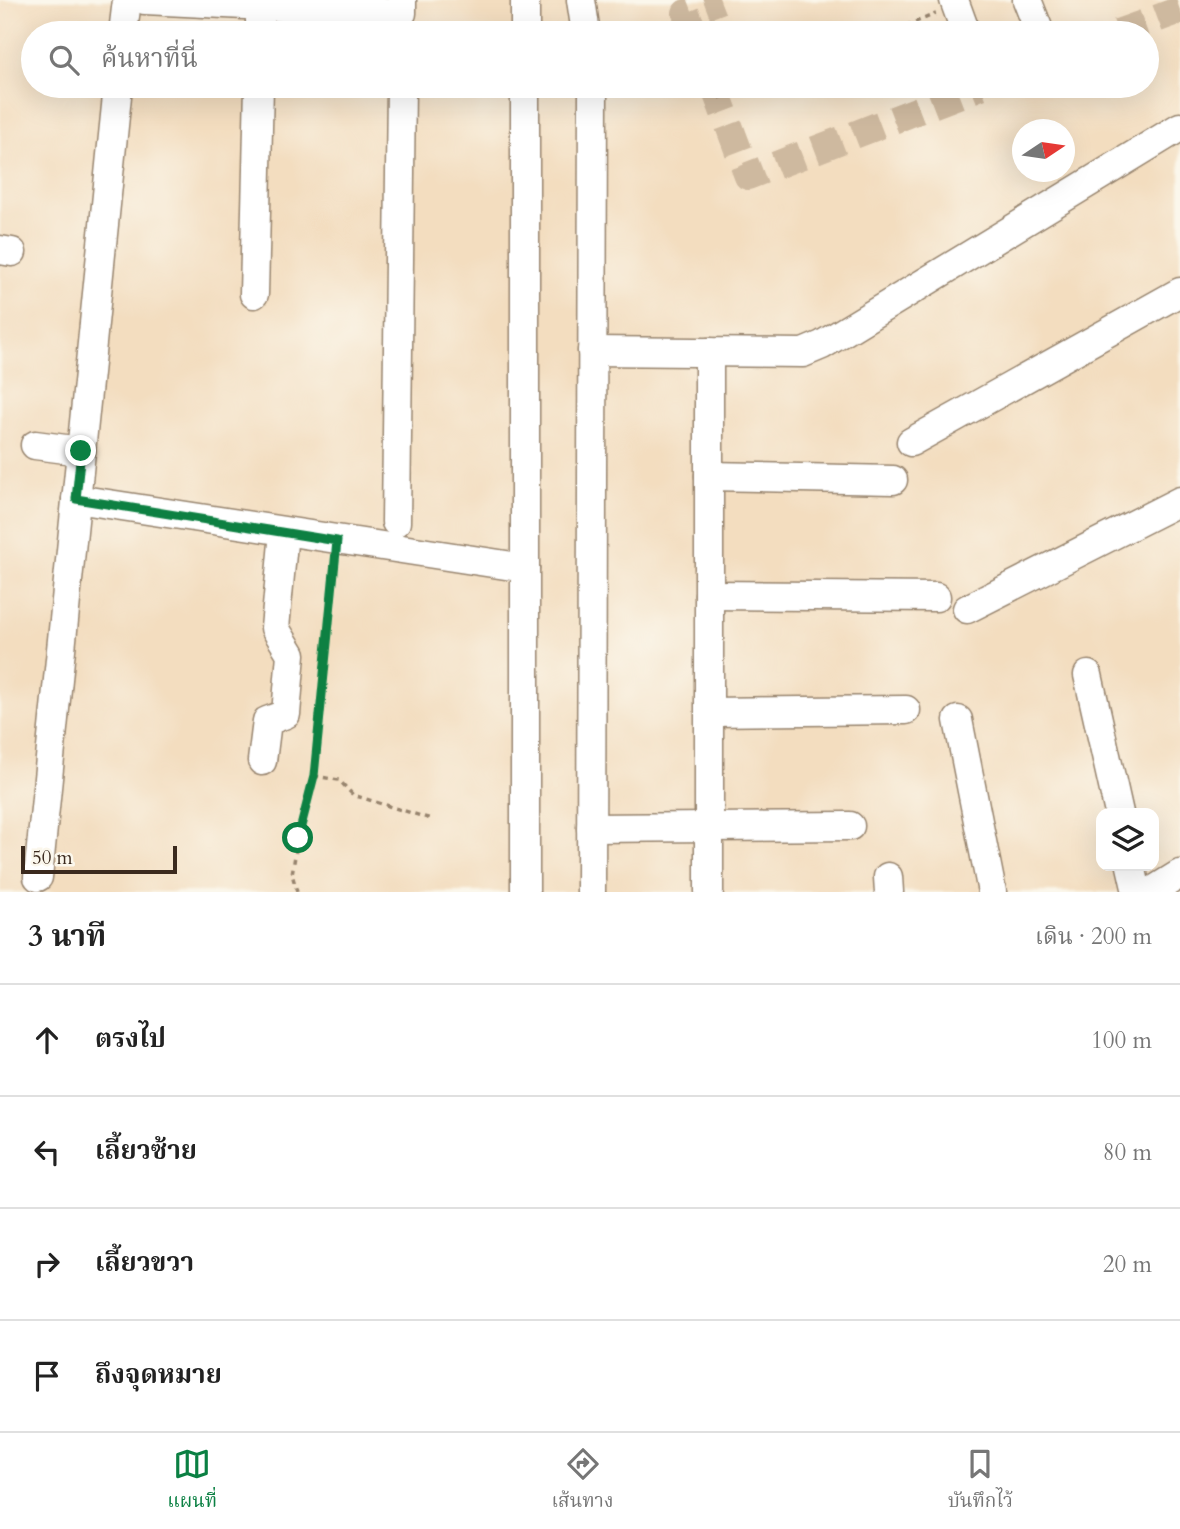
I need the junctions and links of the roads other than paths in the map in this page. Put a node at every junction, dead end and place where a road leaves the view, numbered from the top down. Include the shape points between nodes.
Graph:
1 (127, 0) edge
2 (145, 0) edge
3 (525, 0) edge
4 (581, 0) edge
5 (1027, 0) edge
6 (955, 3) edge
7 (260, 13) edge
8 (402, 15) edge
9 (124, 21) edge
10 (525, 21) edge
11 (584, 21) edge
12 (962, 21) edge
13 (1035, 21) edge
14 (117, 98) edge
15 (259, 98) edge
16 (401, 98) edge
17 (525, 98) edge
18 (593, 98) edge
19 (1180, 127) edge
20 (1180, 292) edge
21 (254, 294) dead end
22 (592, 351) junction
23 (709, 352) junction
24 (911, 442) dead end
25 (35, 445) dead end
26 (81, 451) junction
27 (709, 476) junction
28 (893, 481) dead end
29 (76, 499) junction
30 (1180, 501) edge
31 (396, 522) dead end
32 (284, 531) junction
33 (525, 568) junction
34 (709, 595) junction
35 (936, 597) dead end
36 (967, 609) dead end
37 (1088, 676) dead end
38 (906, 710) dead end
39 (710, 712) junction
40 (958, 720) dead end
41 (262, 761) dead end
42 (1118, 808) edge
43 (850, 826) dead end
44 (708, 827) junction
45 (591, 828) junction
46 (1132, 871) edge
47 (1180, 874) edge
48 (38, 877) dead end
49 (525, 892) edge
50 (591, 892) edge
51 (709, 892) edge
52 (992, 892) edge
53 (1137, 892) edge
54 (1151, 892) edge

1 - 9 street
2 - 7 street
3 - 10 street
4 - 11 street
5 - 13 street
6 - 12 street
7 - 8 street
14 - 26 street
15 - 21 street
16 - 31 street
17 - 33 street
18 - 22 street
19 - 23 street via 822,345 803,353
20 - 24 street
22 - 23 street
22 - 45 street
23 - 27 street
25 - 26 street
26 - 29 street
27 - 28 street
27 - 34 street
29 - 32 street
29 - 48 street
30 - 36 street
32 - 33 street
32 - 41 street via 275,628 291,654 286,713 267,721
33 - 49 street
34 - 35 street
34 - 39 street
37 - 42 street
38 - 39 street
39 - 44 street
40 - 52 street
43 - 44 street
44 - 45 street
44 - 51 street
45 - 50 street
46 - 53 street
47 - 54 street

